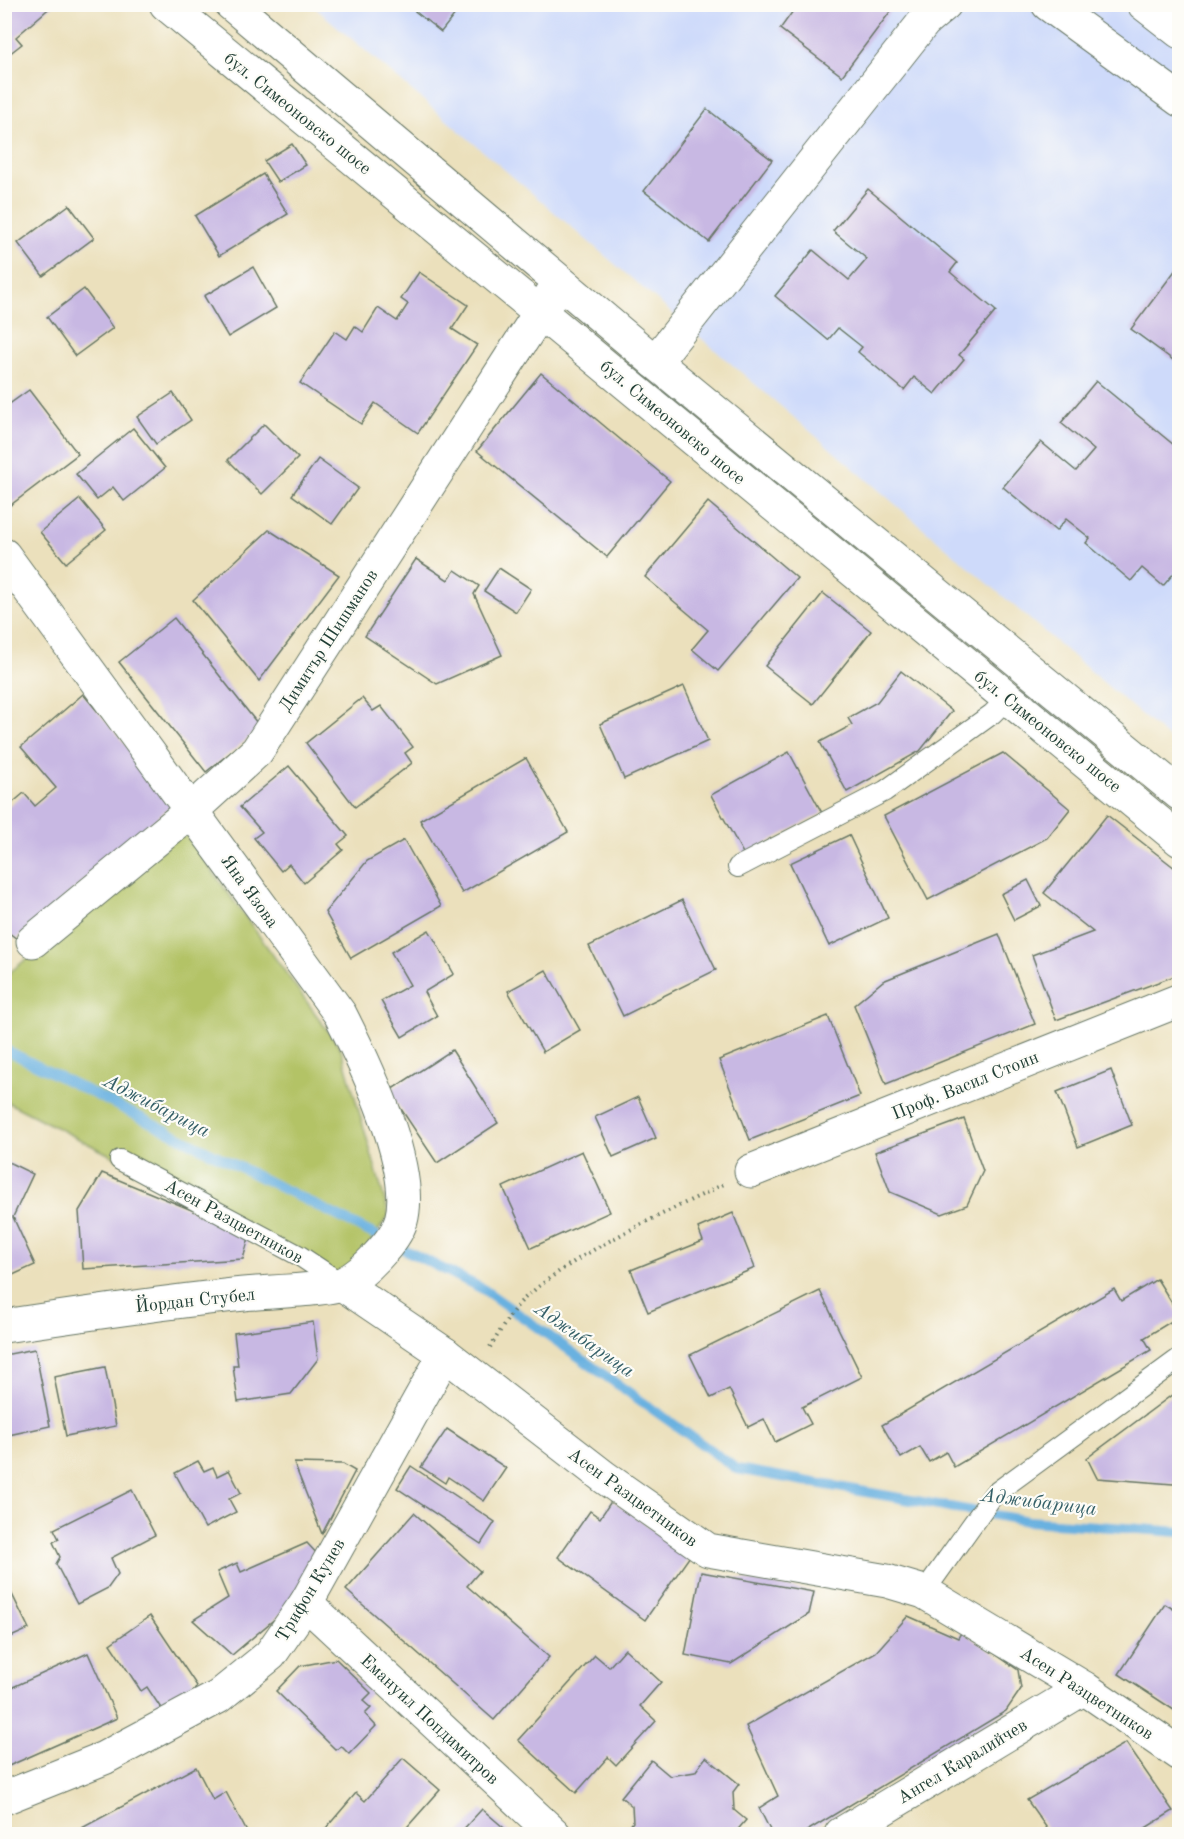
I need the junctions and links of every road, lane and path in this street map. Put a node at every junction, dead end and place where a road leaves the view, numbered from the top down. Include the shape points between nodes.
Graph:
1 (231, 4) edge
2 (945, 4) edge
3 (1048, 4) edge
4 (1144, 4) edge
5 (174, 7) edge
6 (1179, 32) edge
7 (1179, 100) edge
8 (559, 283) junction
9 (539, 312) junction
10 (655, 362) junction
11 (4, 555) edge
12 (1008, 698) junction
13 (1179, 794) edge
14 (191, 811) junction
15 (1179, 840) edge
16 (738, 867) dead end
17 (33, 941) dead end
18 (1179, 1000) edge
19 (120, 1160) dead end
20 (751, 1170) joint
21 (342, 1284) junction
22 (4, 1326) edge
23 (445, 1354) junction
24 (485, 1354) dead end
25 (1179, 1358) edge
26 (924, 1593) junction
27 (306, 1604) junction
28 (1084, 1688) junction
29 (1179, 1754) edge
30 (4, 1798) edge
31 (554, 1834) edge
32 (841, 1834) edge

1 - 8 street, бул. Симеоновско шосе
2 - 10 street via 924,22
3 - 7 street
4 - 6 street
5 - 9 street, бул. Симеоновско шосе
8 - 9 street, Димитър Шишманов
8 - 10 street, бул. Симеоновско шосе
9 - 12 street, бул. Симеоновско шосе
9 - 14 street, Димитър Шишманов via 257,751
10 - 13 street, бул. Симеоновско шосе
11 - 14 street, Яна Язова
12 - 15 street, бул. Симеоновско шосе
12 - 16 lane via 992,714 885,791
14 - 17 street, Димитър Шишманов
14 - 21 street, Яна Язова via 340,1014 368,1069 393,1142 403,1183 401,1221 377,1258
18 - 20 street, Проф. Васил Стоин
19 - 21 lane, Асен Разцветников via 300,1256
20 - 24 path via 607,1242 523,1300
21 - 22 street, Йордан Стубел via 147,1304
21 - 23 street, Асен Разцветников
23 - 26 street, Асен Разцветников via 604,1478 708,1550 887,1581
23 - 27 street, Трифон Кунев
25 - 26 lane via 994,1494
26 - 28 street, Асен Разцветников
27 - 30 street, Трифон Кунев via 270,1655 218,1697 104,1758
27 - 31 street, Емануил Попдимитров
28 - 29 street, Асен Разцветников
28 - 32 street, Ангел Каралийчев

